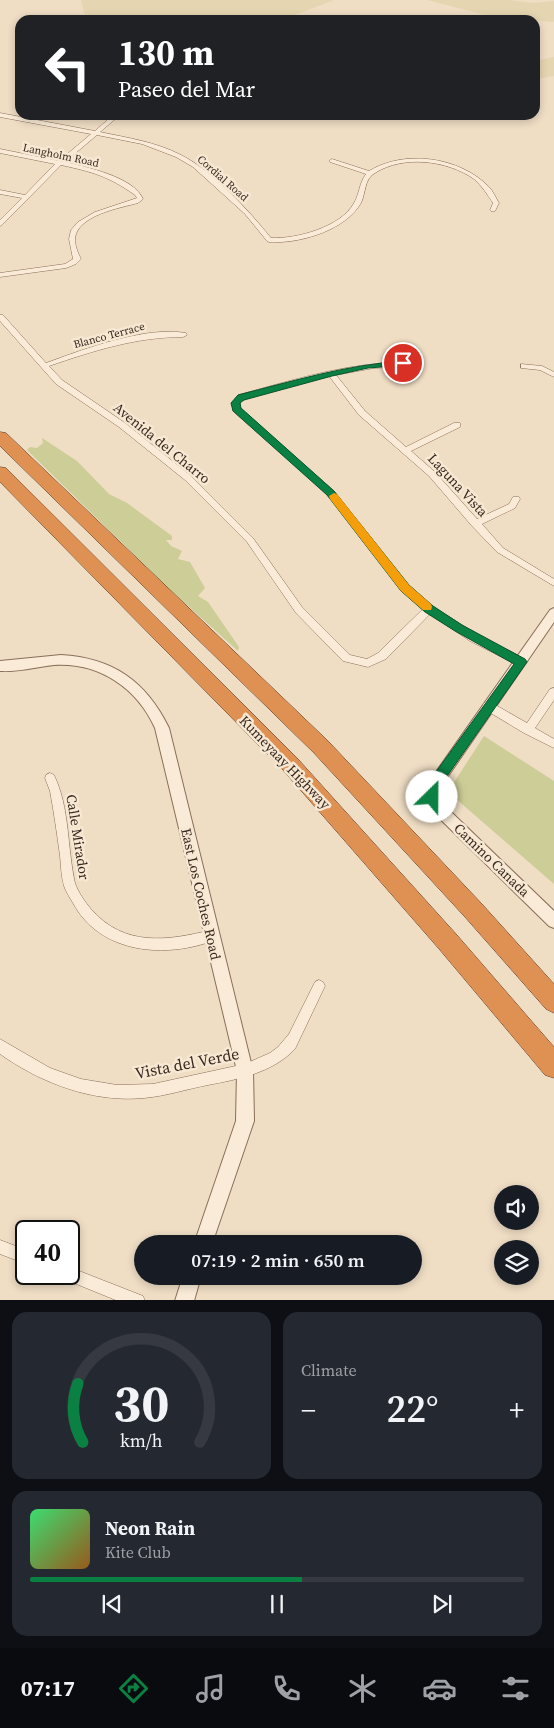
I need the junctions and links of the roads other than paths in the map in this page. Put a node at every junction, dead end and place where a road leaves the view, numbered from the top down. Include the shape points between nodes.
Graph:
1 (0, 115) edge
2 (15, 118) edge
3 (28, 120) edge
4 (111, 120) edge
5 (95, 132) junction
6 (0, 151) edge
7 (332, 161) dead end
8 (59, 164) junction
9 (370, 173) junction
10 (0, 192) edge
11 (26, 197) junction
12 (493, 210) dead end
13 (0, 224) edge
14 (0, 275) edge
15 (0, 317) edge
16 (183, 335) dead end
17 (420, 364) dead end
18 (43, 366) junction
19 (524, 366) dead end
20 (331, 373) junction
21 (554, 375) edge
22 (457, 425) dead end
23 (0, 437) edge
24 (404, 451) junction
25 (0, 472) edge
26 (516, 499) dead end
27 (475, 524) junction
28 (554, 583) edge
29 (429, 609) junction
30 (554, 613) edge
31 (521, 662) junction
32 (0, 666) edge
33 (554, 692) edge
34 (488, 706) junction
35 (528, 730) junction
36 (554, 744) edge
37 (50, 778) dead end
38 (554, 921) edge
39 (211, 936) junction
40 (318, 986) dead end
41 (554, 1001) edge
42 (0, 1046) edge
43 (554, 1066) edge
44 (245, 1071) junction
45 (206, 1235) edge
46 (0, 1247) edge
47 (15, 1253) edge
48 (80, 1278) edge
49 (189, 1285) edge
50 (138, 1300) edge
51 (184, 1300) edge

1 - 2 street, Cordial Road
3 - 5 street, Cordial Road
4 - 5 street
5 - 8 street
5 - 9 street, Cordial Road via 144,143 187,160 248,213 265,237 274,241 338,222 356,206 363,181
6 - 8 street, Langholm Road
7 - 9 street
8 - 11 street
8 - 14 street, Langholm Road via 92,170 116,179 138,194 140,199 101,211 82,222 72,239 74,263
9 - 12 street via 386,164 406,160 445,163 487,187 494,195 496,203
10 - 11 street
11 - 13 street
15 - 18 street, Avenida del Charro
16 - 18 street, Blanco Terrace via 142,336
17 - 20 street via 368,366
18 - 29 street, Avenida del Charro via 59,382 122,425 188,478 250,540 299,610 347,658 374,661
19 - 21 street via 542,368
20 - 24 street, Laguna Vista via 362,413
20 - 29 street via 241,398 236,409 331,493 405,588
22 - 24 street
23 - 41 highway via 321,747 474,910
24 - 27 street, Laguna Vista via 432,474
25 - 43 highway, Kumeyaay Highway via 290,764
26 - 27 street via 512,506
27 - 28 street, Laguna Vista via 506,555
29 - 31 street via 474,638
30 - 31 street
31 - 34 street
32 - 39 street, East Los Coches Road via 61,660 92,664 111,671 148,702 162,728
33 - 35 street
34 - 35 street
34 - 38 street, Camino Canada via 438,780 432,797 441,811
35 - 36 street
37 - 39 street, Calle Mirador via 56,791 70,886 89,916 117,936 145,944 176,945
39 - 44 street, East Los Coches Road
40 - 44 street, Vista del Verde via 289,1044 272,1058
42 - 44 street, Vista del Verde via 27,1064 60,1079 117,1091 137,1092
44 - 45 street, East Los Coches Road via 245,1121
46 - 47 street
48 - 50 street
49 - 51 street

